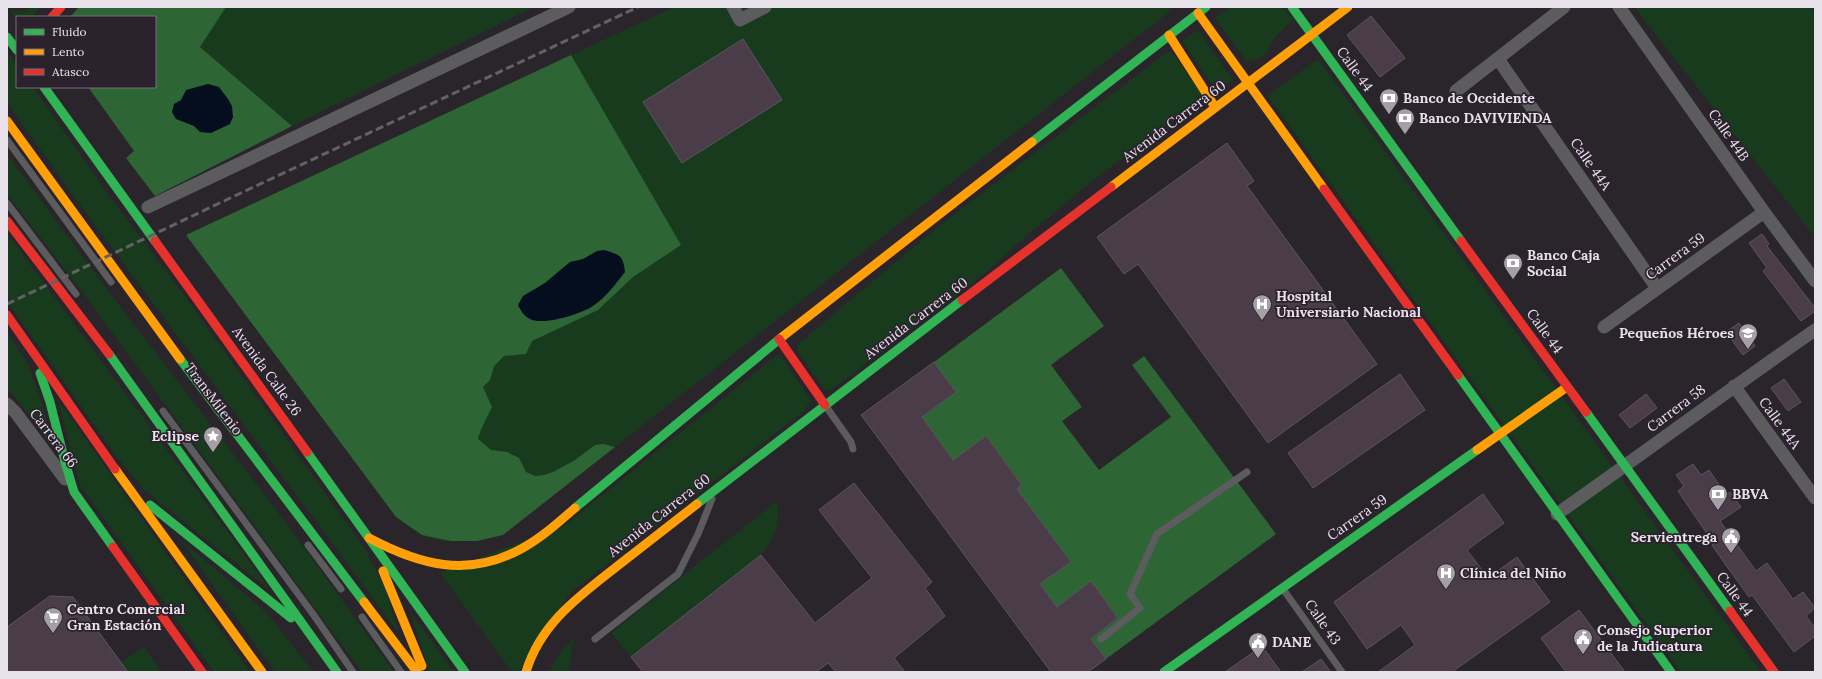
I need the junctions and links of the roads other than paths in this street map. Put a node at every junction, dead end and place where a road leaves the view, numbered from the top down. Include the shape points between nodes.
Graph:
1 (61, 7) edge
2 (569, 7) edge
3 (733, 7) edge
4 (765, 7) edge
5 (1206, 7) edge
6 (1292, 7) edge
7 (1348, 7) edge
8 (1564, 7) edge
9 (1619, 7) edge
10 (1198, 13) junction
11 (53, 16) edge
12 (1169, 35) junction
13 (1312, 35) junction
14 (7, 36) edge
15 (16, 49) edge
16 (1498, 59) junction
17 (1248, 83) junction
18 (45, 88) edge
19 (1456, 91) dead end
20 (1215, 107) junction
21 (7, 121) edge
22 (7, 140) edge
23 (7, 203) edge
24 (148, 207) dead end
25 (1764, 212) junction
26 (7, 220) edge
27 (1815, 281) edge
28 (114, 286) dead end
29 (1658, 288) junction
30 (83, 303) dead end
31 (7, 315) edge
32 (1604, 327) dead end
33 (1815, 330) edge
34 (779, 339) junction
35 (28, 344) junction
36 (1734, 386) junction
37 (1567, 387) junction
38 (7, 404) edge
39 (825, 404) junction
40 (158, 405) dead end
41 (1500, 434) junction
42 (853, 449) dead end
43 (1625, 466) junction
44 (1247, 472) dead end
45 (716, 488) junction
46 (129, 489) junction
47 (74, 492) junction
48 (1815, 498) edge
49 (1557, 514) junction
50 (369, 538) junction
51 (304, 540) dead end
52 (1282, 588) junction
53 (345, 594) dead end
54 (359, 612) dead end
55 (312, 634) junction
56 (595, 639) dead end
57 (1100, 639) dead end
58 (192, 658) junction
59 (195, 672) edge
60 (202, 672) edge
61 (262, 672) edge
62 (337, 672) edge
63 (353, 672) edge
64 (401, 672) edge
65 (417, 672) edge
66 (424, 672) edge
67 (465, 672) edge
68 (526, 672) edge
69 (1164, 672) edge
70 (1342, 672) edge
71 (1671, 672) edge
72 (1774, 672) edge

1 - 11 main road
2 - 24 street
3 - 4 street via 740,20
5 - 10 main road
6 - 13 main road, Calle 44
7 - 13 main road, Avenida Carrera 60
8 - 16 street
9 - 25 street, Calle 44B
10 - 12 main road
10 - 17 main road
12 - 20 main road
12 - 34 main road
13 - 17 main road, Avenida Carrera 60
13 - 37 main road, Calle 44
14 - 15 main road
16 - 19 street
16 - 29 street, Calle 44A
17 - 20 main road, Avenida Carrera 60
17 - 41 main road
18 - 50 main road, Avenida Calle 26
20 - 39 main road, Avenida Carrera 60
21 - 65 main road via 206,394
22 - 28 lane
23 - 30 lane
25 - 27 street, Calle 44B
25 - 29 street, Carrera 59
26 - 55 main road via 98,340
29 - 32 street, Carrera 59
31 - 35 main road
33 - 36 street, Carrera 58
34 - 39 main road
34 - 50 main road via 543,535 517,551 473,564 449,566 424,563
35 - 46 main road
35 - 47 main road via 52,410
36 - 43 street, Carrera 58
36 - 48 street, Calle 44A
37 - 41 main road, Carrera 59
37 - 43 main road, Calle 44
38 - 47 street, Carrera 66
39 - 42 lane
39 - 45 main road, Avenida Carrera 60
40 - 63 lane
41 - 49 main road
41 - 52 main road, Carrera 59
43 - 49 street, Carrera 58
43 - 72 main road, Calle 44
44 - 57 lane via 1156,534 1130,594 1140,608
45 - 56 lane via 698,534 678,574
45 - 68 main road, Avenida Carrera 60 via 573,601 548,626 536,644
46 - 55 main road
46 - 61 main road
47 - 58 main road
49 - 71 main road
50 - 66 main road
50 - 67 main road, Avenida Calle 26
51 - 53 lane
52 - 69 main road, Carrera 59
52 - 70 lane, Calle 43
54 - 64 lane
55 - 62 main road
58 - 59 main road
58 - 60 main road

